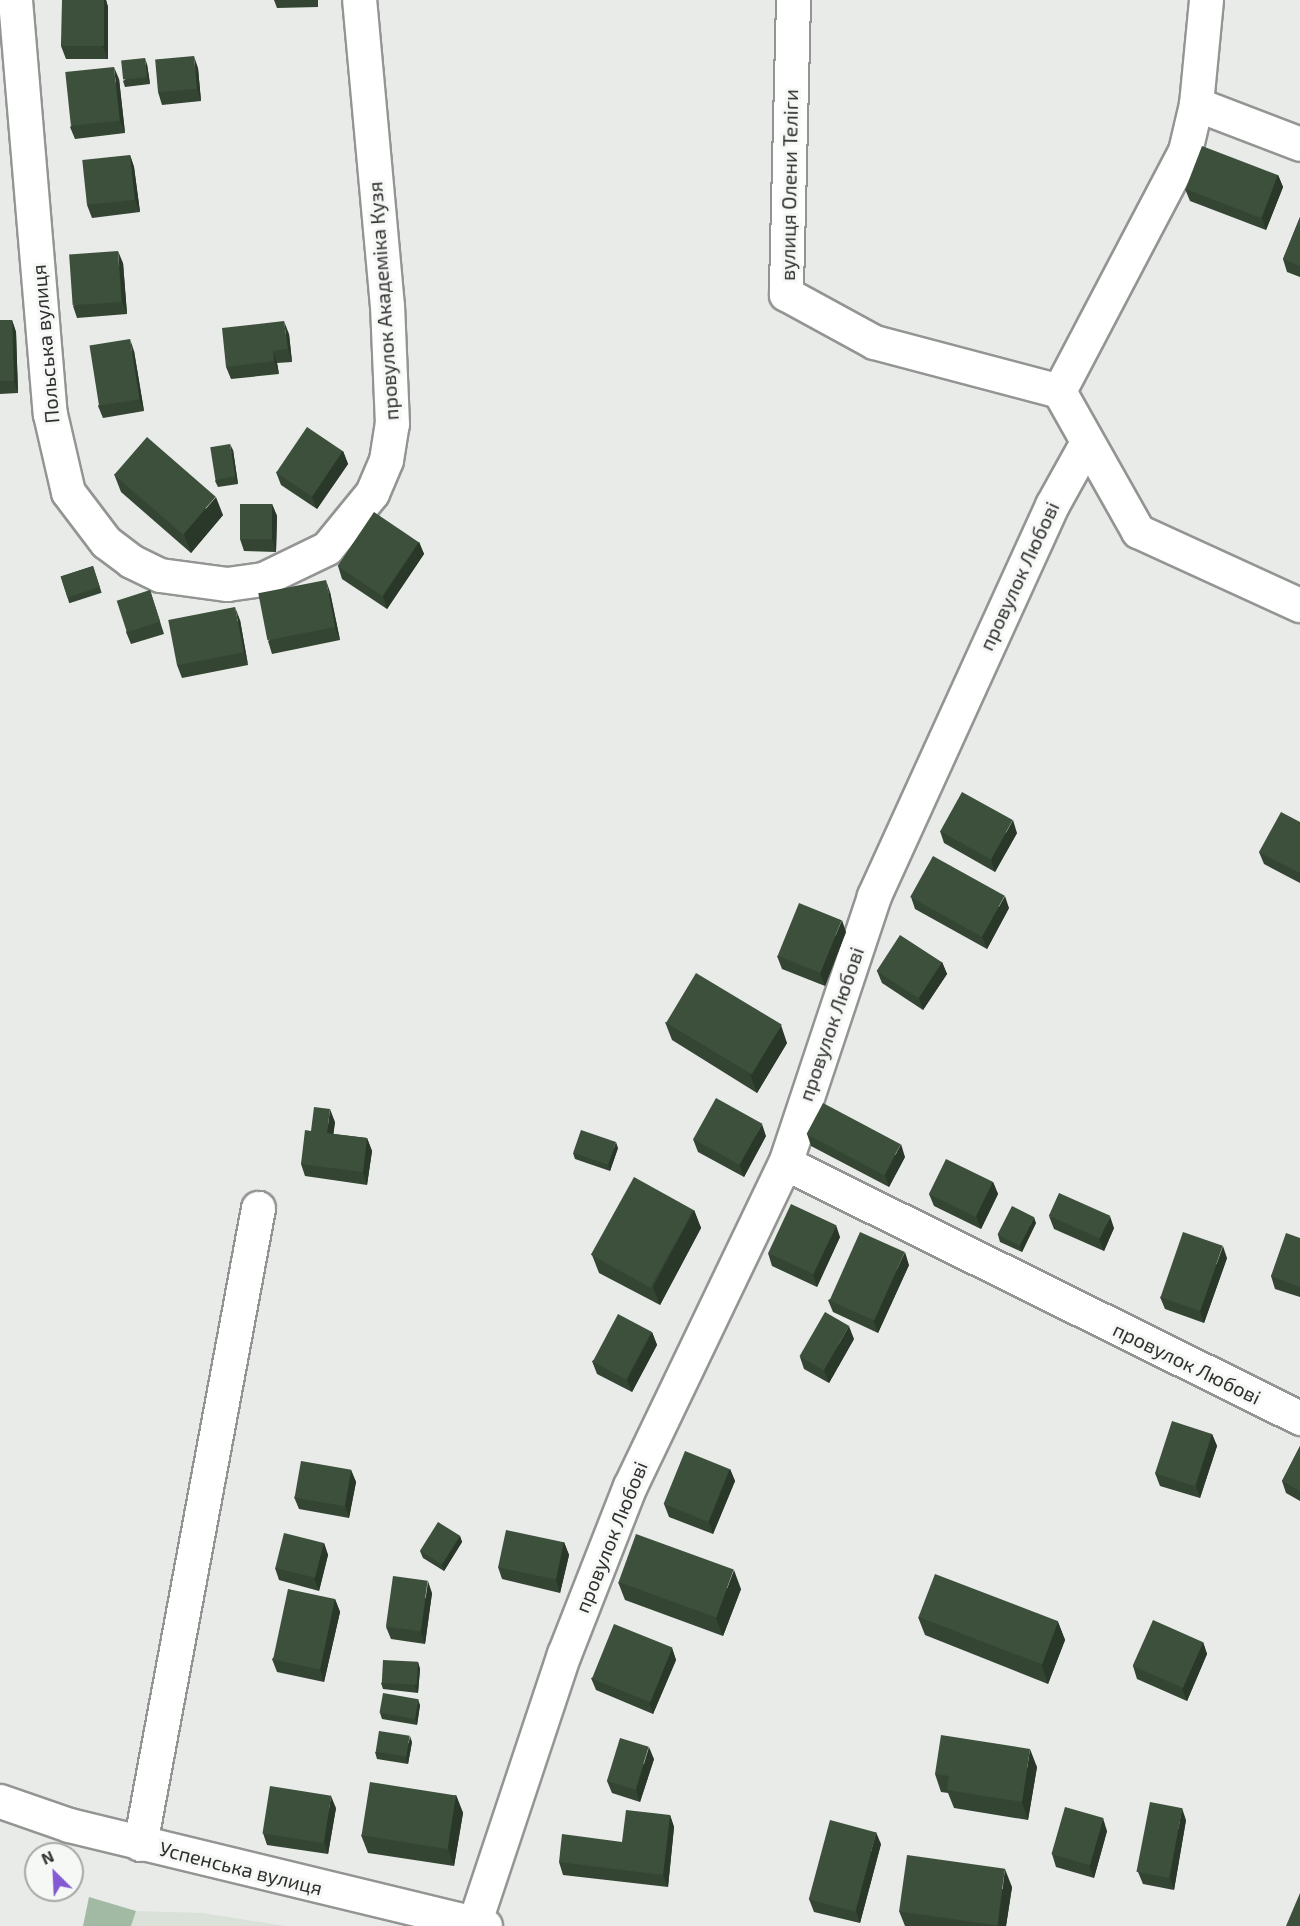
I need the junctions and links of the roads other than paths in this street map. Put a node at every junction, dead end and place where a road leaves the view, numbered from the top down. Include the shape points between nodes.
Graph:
1 (15, 0) edge
2 (359, 0) edge
3 (793, 0) edge
4 (1206, 0) edge
5 (1196, 104) junction
6 (1300, 144) edge
7 (1059, 391) junction
8 (1087, 441) junction
9 (227, 584) joint
10 (1300, 605) edge
11 (785, 1163) junction
12 (258, 1208) dead end
13 (1300, 1418) edge
14 (0, 1801) edge
15 (140, 1844) junction
16 (480, 1925) edge

1 - 9 street, Польська вулиця via 50,414 68,492 106,542 131,561 160,575
2 - 9 street, провулок Академіка Кузя via 387,306 392,424 386,460 372,493 327,548 263,579
3 - 7 street, вулиця Олени Теліги via 786,294 874,342
4 - 5 street
5 - 6 street
5 - 7 street via 1185,151
7 - 8 street
8 - 10 street via 1138,531
8 - 11 street, провулок Любові via 1052,505 874,896
11 - 13 street, провулок Любові
11 - 16 street, провулок Любові via 630,1485 564,1654
12 - 15 street
14 - 15 street, Успенська вулиця
15 - 16 street, Успенська вулиця

